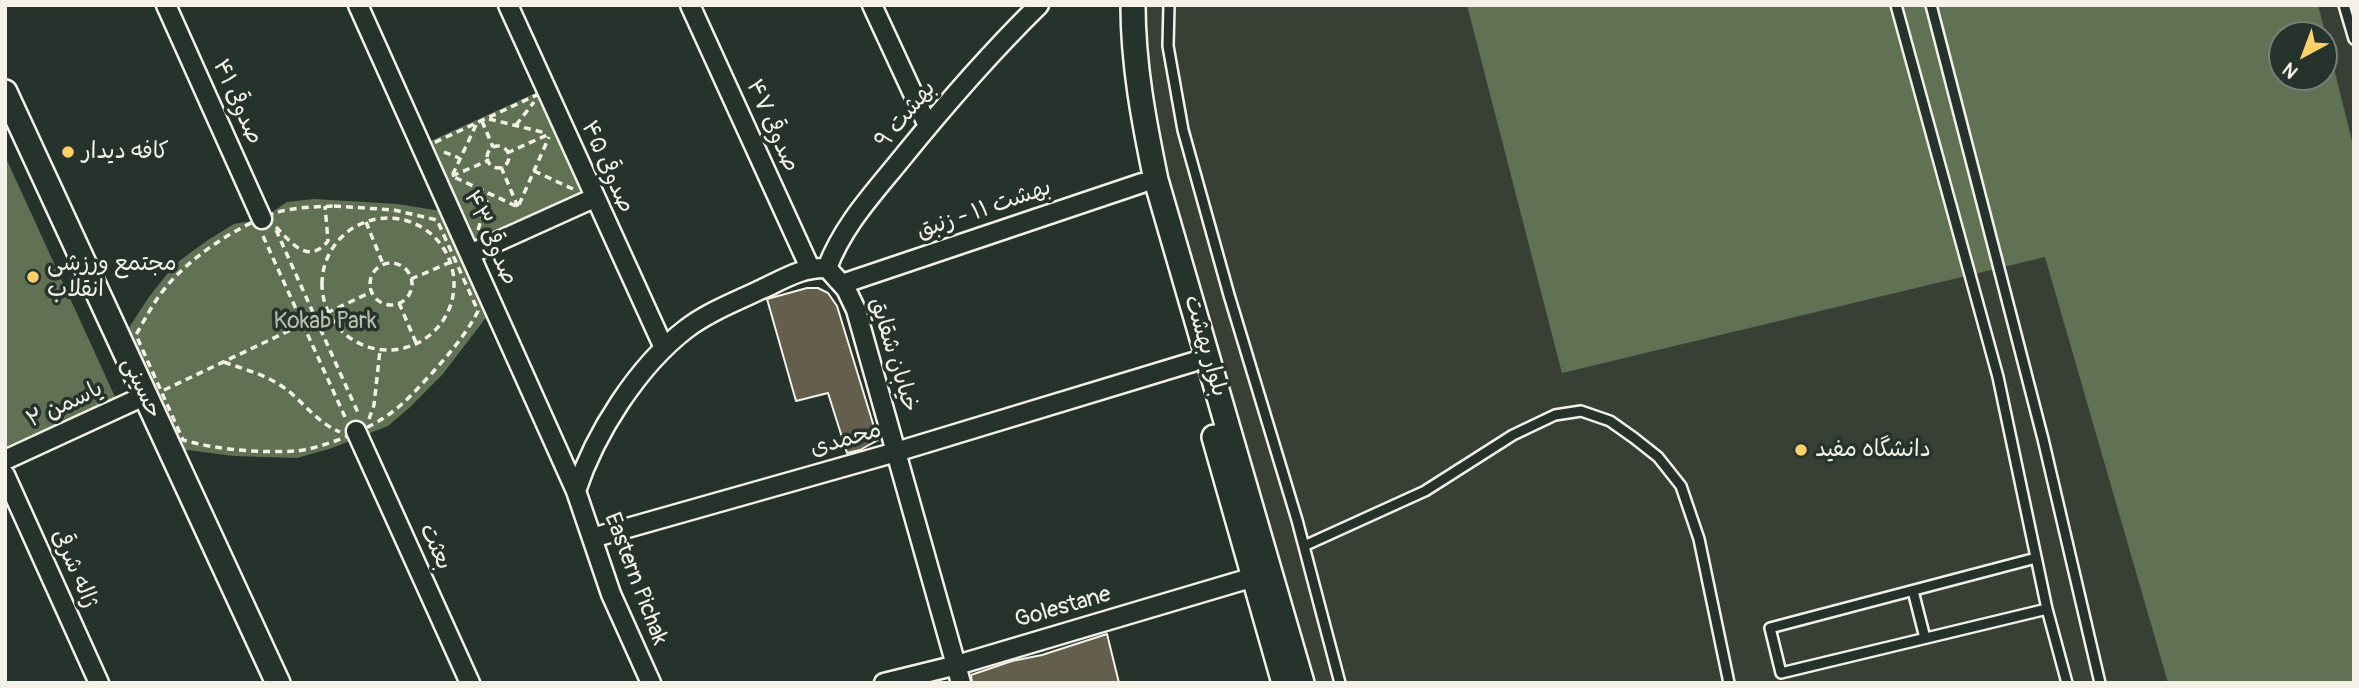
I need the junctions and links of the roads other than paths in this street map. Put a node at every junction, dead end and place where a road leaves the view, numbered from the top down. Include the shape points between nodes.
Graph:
1 (166, 5) edge
2 (358, 5) edge
3 (508, 5) edge
4 (690, 5) edge
5 (873, 5) edge
6 (1118, 5) edge
7 (1133, 5) edge
8 (1169, 5) edge
9 (1896, 5) edge
10 (1931, 5) edge
11 (2344, 5) edge
12 (1031, 8) edge
13 (2354, 39) edge
14 (5, 92) edge
15 (928, 126) junction
16 (1142, 183) junction
17 (591, 197) junction
18 (267, 223) road end
19 (462, 256) junction
20 (818, 268) junction
21 (842, 284) junction
22 (664, 348) junction
23 (1193, 362) junction
24 (153, 393) junction
25 (355, 426) road end
26 (896, 452) junction
27 (5, 460) edge
28 (5, 475) edge
29 (576, 491) junction
30 (592, 538) junction
31 (1304, 546) junction
32 (2036, 558) junction
33 (1254, 577) junction
34 (1913, 591) junction
35 (2047, 609) junction
36 (1925, 638) junction
37 (1274, 650) junction
38 (957, 665) junction
39 (99, 683) edge
40 (278, 683) edge
41 (470, 683) edge
42 (651, 683) edge
43 (884, 683) edge
44 (961, 683) edge
45 (1264, 683) edge
46 (1284, 683) edge
47 (1302, 683) edge
48 (1340, 683) edge
49 (1729, 683) edge
50 (2067, 683) edge
51 (2100, 683) edge

1 - 18 street, صدوقی ۴۱
2 - 19 street, صدوقی ۴۳ via 444,180
3 - 17 street, صدوقی ۴۵ via 557,131
4 - 20 street, صدوقی ۴۷
5 - 15 street
6 - 16 street, بلوار بهشت via 1119,45
7 - 47 street, بلوار بهشت via 1141,107 1156,180
8 - 31 lane via 1168,46 1183,130
9 - 32 lane via 1998,377
10 - 51 lane via 2043,439
11 - 13 lane
12 - 15 street, بهشت ۹
14 - 24 street, حسینی
15 - 20 street, بهشت ۹
16 - 21 street, بهشت ۱۱ - زنبق
16 - 23 street, بلوار بهشت
17 - 19 street
17 - 22 street, صدوقی ۴۵
19 - 29 street, صدوقی ۴۳
20 - 21 street, خیابان شقایق
20 - 22 street via 715,312
21 - 26 street, خیابان شقایق via 856,310
22 - 29 street via 612,417
23 - 26 street, محمدی
23 - 33 street, بلوار بهشت
24 - 27 street, یاسمن ۲
24 - 40 street, حسینی
25 - 41 street, بعثت
26 - 30 street, محمدی
26 - 38 street, خیابان شقایق
28 - 39 street, ژاله شرقی
29 - 30 street, Eastern Pichak
30 - 42 street, Eastern Pichak via 611,594
31 - 48 lane
31 - 49 lane via 1425,491 1513,435 1555,415 1581,411 1610,421 1634,438 1658,457 1681,485 1699,539
32 - 34 lane
32 - 35 lane
33 - 37 street, بلوار بهشت
33 - 38 street, Golestane
34 - 36 lane
34 - 36 lane via 1770,628 1781,673
35 - 36 lane
35 - 50 lane
37 - 45 street
37 - 46 street, بلوار بهشت
38 - 43 street, Golestane
38 - 44 street, خیابان شقایق

